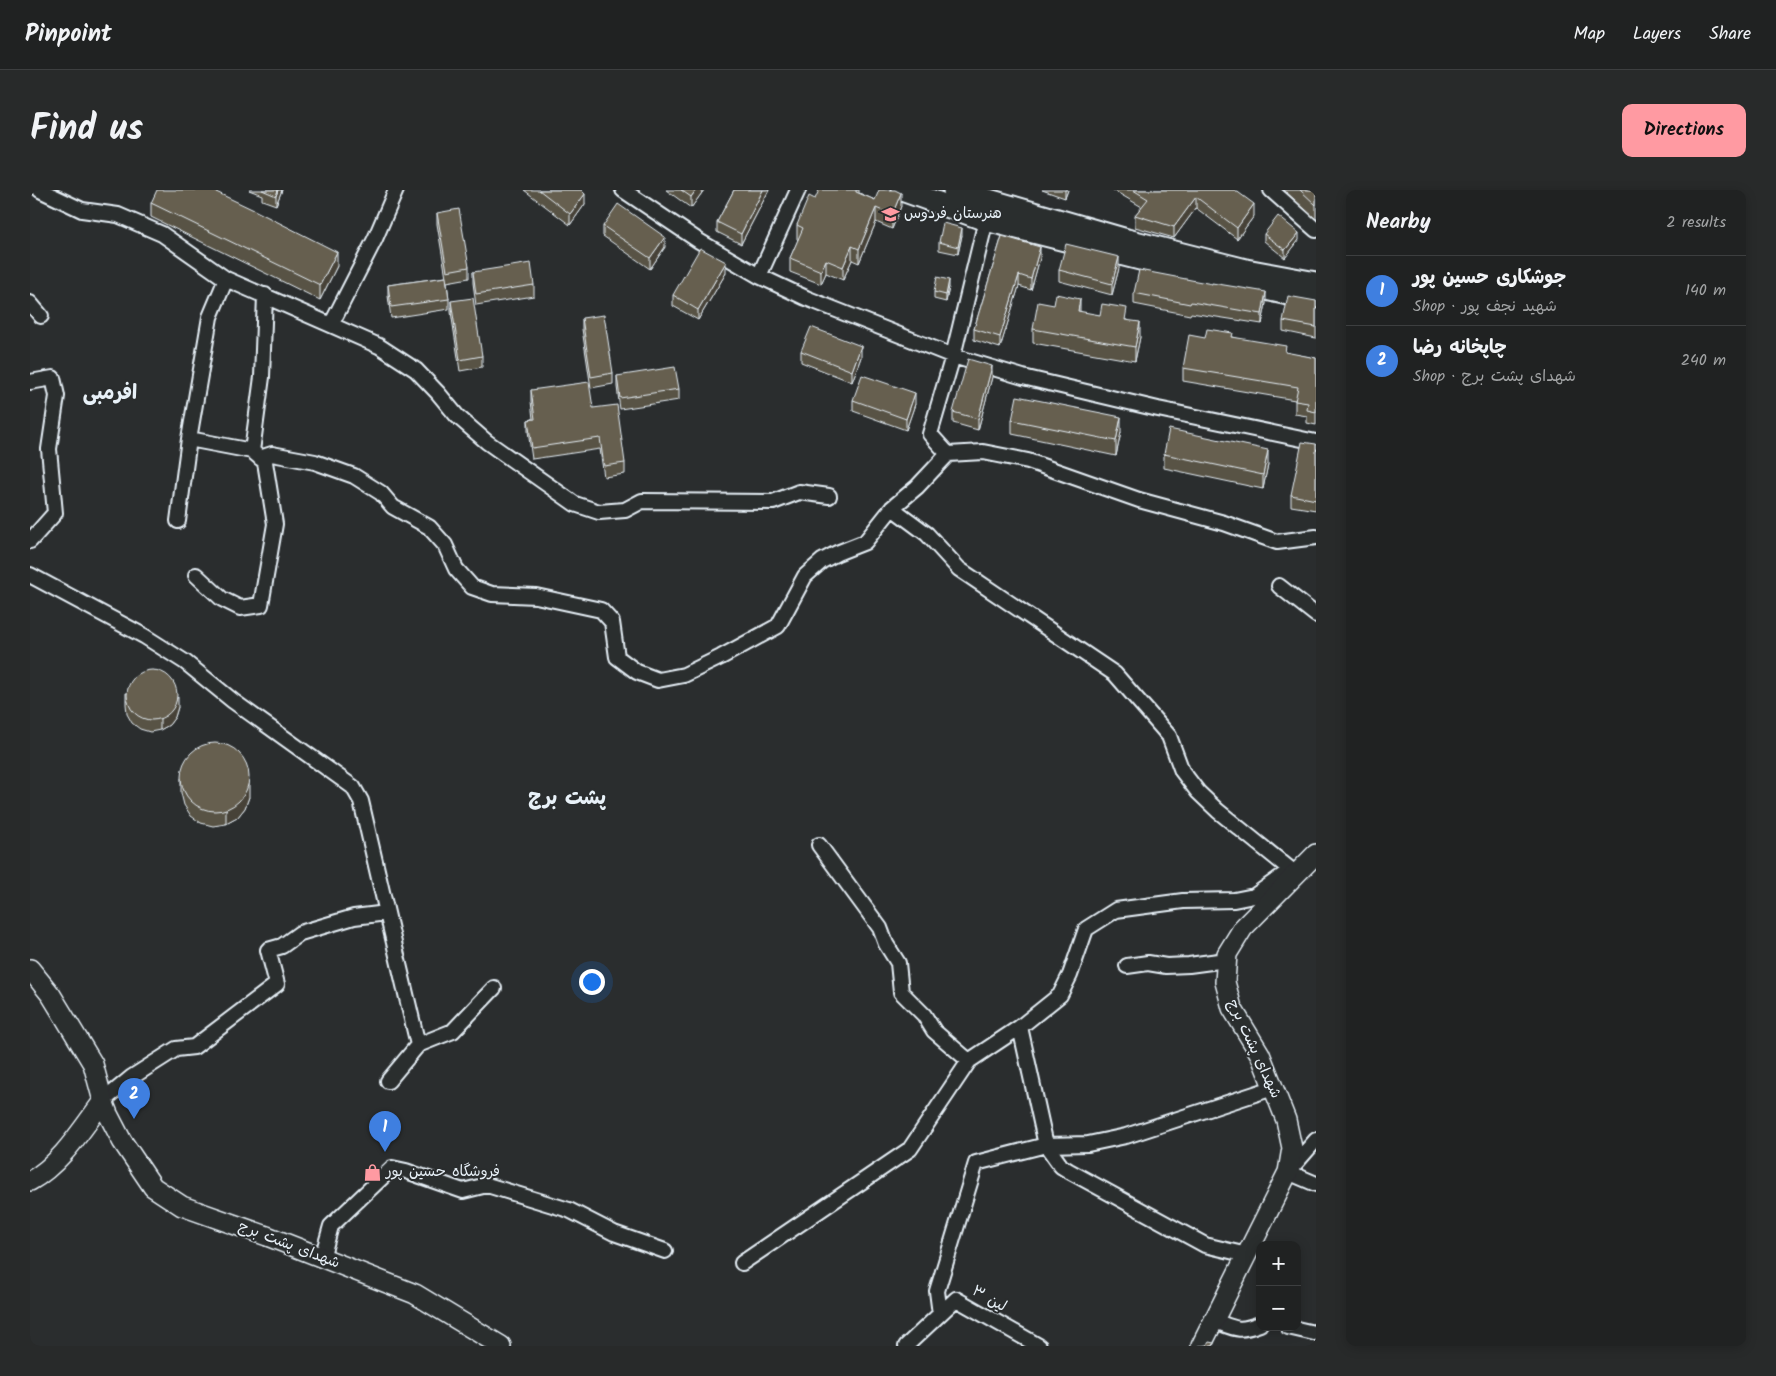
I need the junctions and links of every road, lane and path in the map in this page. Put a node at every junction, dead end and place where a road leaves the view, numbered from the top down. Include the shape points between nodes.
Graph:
1 (40, 190) edge
2 (396, 190) edge
3 (623, 190) edge
4 (798, 190) edge
5 (902, 190) edge
6 (954, 190) edge
7 (1270, 190) edge
8 (986, 220) junction
9 (1316, 230) edge
10 (759, 276) junction
11 (226, 279) junction
12 (1316, 283) edge
13 (265, 295) junction
14 (1316, 297) edge
15 (30, 303) edge
16 (41, 316) dead end
17 (330, 325) junction
18 (953, 356) junction
19 (30, 382) edge
20 (189, 439) junction
21 (1316, 442) edge
22 (948, 454) junction
23 (256, 455) junction
24 (829, 496) dead end
25 (892, 508) junction
26 (178, 521) dead end
27 (1316, 537) edge
28 (30, 541) edge
29 (30, 575) edge
30 (196, 575) dead end
31 (1279, 586) dead end
32 (1316, 615) edge
33 (819, 846) dead end
34 (1316, 854) edge
35 (1290, 874) junction
36 (387, 913) junction
37 (1226, 960) junction
38 (1127, 966) dead end
39 (30, 969) edge
40 (494, 988) dead end
41 (1020, 1027) junction
42 (418, 1045) junction
43 (969, 1061) junction
44 (388, 1081) dead end
45 (1273, 1088) junction
46 (104, 1101) junction
47 (1316, 1140) edge
48 (1046, 1144) junction
49 (1288, 1172) junction
50 (30, 1181) edge
51 (1316, 1184) edge
52 (664, 1251) dead end
53 (1247, 1255) junction
54 (322, 1258) junction
55 (742, 1263) dead end
56 (940, 1314) junction
57 (1215, 1321) junction
58 (1256, 1325) edge
59 (1301, 1330) edge
60 (1316, 1332) edge
61 (501, 1346) edge
62 (906, 1346) edge
63 (1039, 1346) edge
64 (1201, 1346) edge

1 - 11 street via 82,210 118,214 162,234
2 - 17 street via 376,239
3 - 10 street
4 - 10 street
5 - 8 main road
6 - 12 main road via 1127,240 1246,270
7 - 9 street
8 - 14 main road via 1196,273 1288,294
8 - 18 street
10 - 18 street
11 - 13 street
11 - 20 street via 210,317
13 - 17 street
13 - 23 street
15 - 16 street
17 - 24 street via 380,346 416,370 457,416 487,442 575,504 599,512 626,510 642,501 773,502 799,492
18 - 21 street via 1023,377 1158,409
18 - 22 street via 930,434
19 - 28 street via 53,378 57,396 49,449 55,513
20 - 23 street
20 - 26 street
22 - 25 street
22 - 27 street via 983,452 1028,460 1139,500 1224,523 1277,542
23 - 25 street via 272,454 315,462 354,476 381,493 393,507 429,527 445,545 456,569 472,587 492,594 536,596 601,610 612,622 617,657 638,672 658,680 684,674 778,626 805,576 822,561 864,542
23 - 30 street via 265,462 274,524 261,605 240,608 222,599
25 - 35 street via 927,534 959,569 1114,674 1169,736 1182,771 1198,792
29 - 36 street via 185,662 233,701 353,787 361,801
31 - 32 street
33 - 43 street via 880,928 898,963 902,992 924,1014 934,1032
34 - 35 street, شهدای پشت برج
35 - 37 street, شهدای پشت برج via 1243,928
35 - 41 street via 1254,896 1116,910 1086,929 1060,995
36 - 42 street
36 - 46 street via 354,917 300,933 282,946 268,950 277,984 194,1047 176,1049 132,1077
37 - 38 street via 1189,965 1148,963
37 - 45 street, شهدای پشت برج via 1224,982 1232,1008 1260,1054
39 - 46 street, شهدای پشت برج via 51,995 93,1064
40 - 42 street via 453,1031
41 - 43 street
41 - 48 street
42 - 44 street
43 - 55 street via 910,1149
45 - 48 street via 1126,1136 1088,1144
45 - 49 street, شهدای پشت برج via 1286,1120 1292,1148
46 - 50 street via 70,1145 42,1174
46 - 54 street, شهدای پشت برج via 122,1142 152,1187 182,1206
47 - 49 street
48 - 53 street via 1069,1171 1205,1245
48 - 56 street via 976,1164 937,1291
49 - 51 street
49 - 53 street, شهدای پشت برج
52 - 54 street via 614,1233 568,1210 487,1185 463,1191 392,1168 331,1226
53 - 57 street, شهدای پشت برج
54 - 61 street, شهدای پشت برج via 415,1294
56 - 62 street, لین ۳
56 - 63 street, لین ۳ via 956,1299
57 - 58 street via 1243,1330
57 - 64 street, شهدای پشت برج
59 - 60 street

